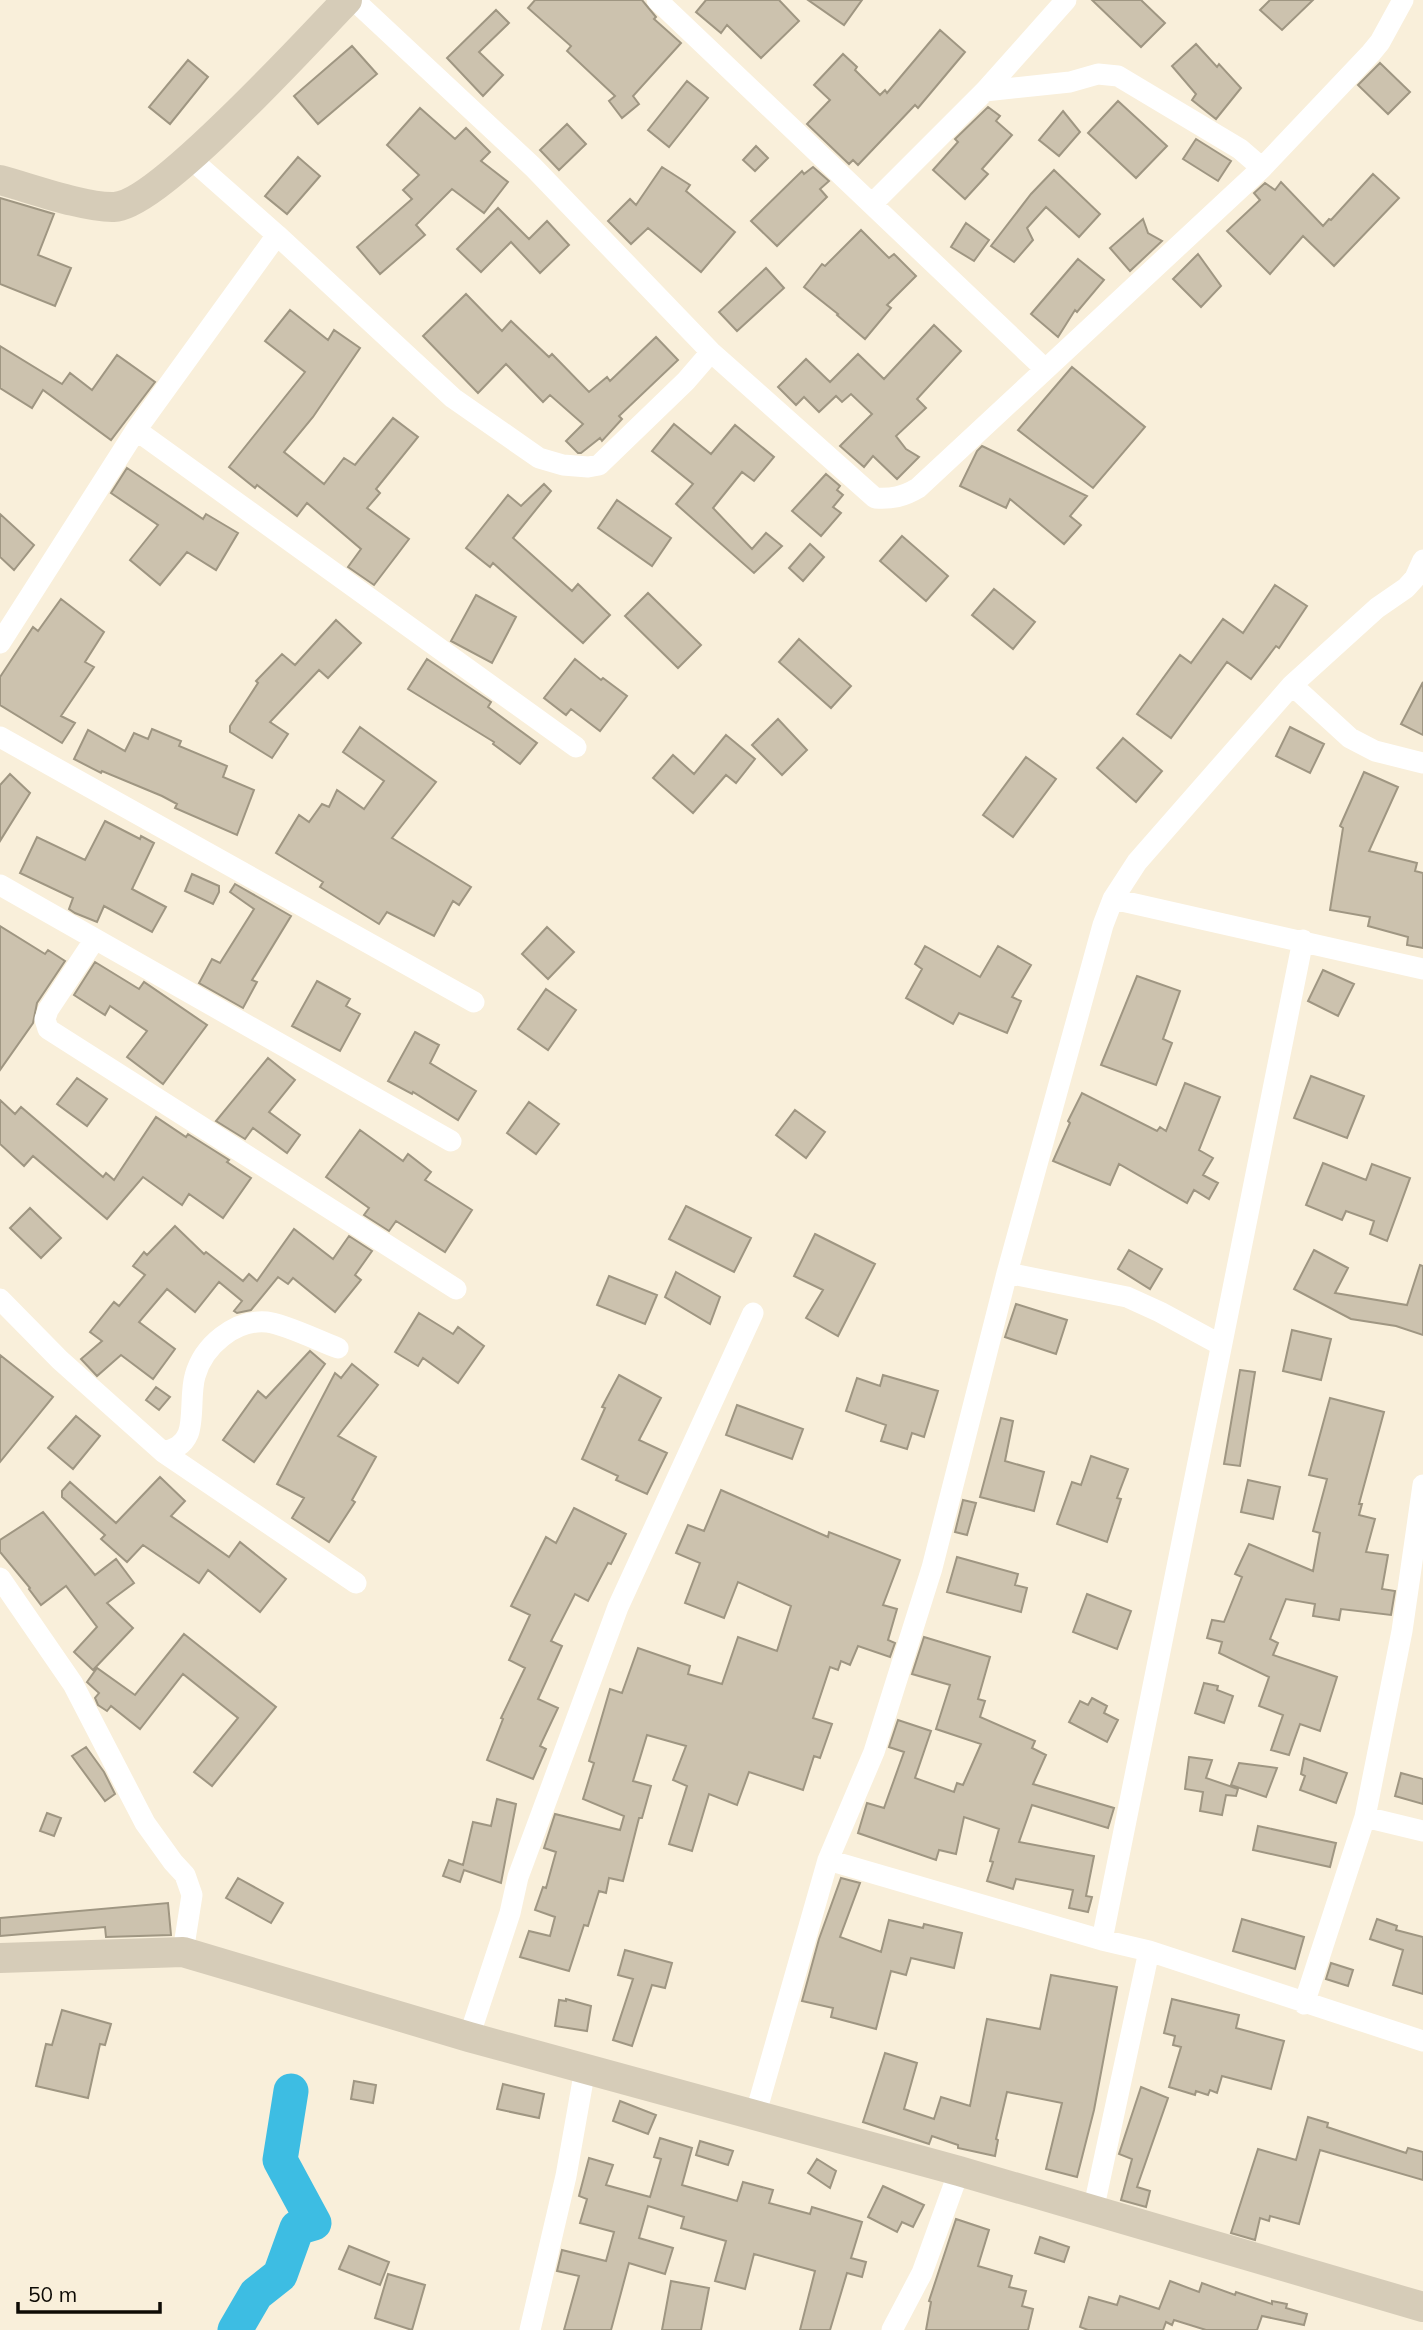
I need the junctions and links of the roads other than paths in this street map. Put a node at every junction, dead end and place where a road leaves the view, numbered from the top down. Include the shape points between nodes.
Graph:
1 (347, 0) edge
2 (354, 0) edge
3 (1066, 0) edge
4 (1403, 0) edge
5 (661, 1) edge
6 (985, 91) junction
7 (191, 159) junction
8 (1262, 168) junction
9 (0, 180) edge
10 (873, 204) junction
11 (277, 235) junction
12 (711, 352) junction
13 (1045, 369) junction
14 (136, 430) junction
15 (1420, 572) edge
16 (0, 643) edge
17 (1292, 685) junction
18 (0, 737) edge
19 (576, 747) dead end
20 (1423, 763) edge
21 (0, 885) edge
22 (1113, 899) junction
23 (95, 939) junction
24 (1303, 940) junction
25 (1423, 969) edge
26 (474, 1002) dead end
27 (451, 1140) dead end
28 (1007, 1273) junction
29 (456, 1289) dead end
30 (0, 1299) edge
31 (753, 1313) dead end
32 (1222, 1345) junction
33 (338, 1348) dead end
34 (163, 1452) junction
35 (1423, 1485) edge
36 (0, 1578) edge
37 (356, 1583) dead end
38 (1413, 1633) edge
39 (1365, 1817) junction
40 (1423, 1831) edge
41 (828, 1860) junction
42 (1102, 1940) junction
43 (1149, 1951) junction
44 (183, 1952) junction
45 (0, 1958) edge
46 (1304, 2004) junction
47 (469, 2037) junction
48 (1423, 2041) edge
49 (585, 2069) junction
50 (755, 2116) junction
51 (958, 2171) junction
52 (1093, 2211) junction
53 (1423, 2307) edge
54 (530, 2330) edge
55 (892, 2330) edge

1 - 7 street
2 - 12 street via 533,167
3 - 6 street
4 - 8 street via 1371,53
5 - 10 street
6 - 8 street via 1070,82 1098,74 1118,76 1240,149
6 - 10 street
7 - 9 street via 132,202 116,207
7 - 11 street
8 - 13 street
10 - 13 street
11 - 12 street via 453,398 539,458 562,465 598,465
11 - 14 street
12 - 13 street via 875,498 889,499 918,488
14 - 16 street
14 - 19 street
15 - 17 street
17 - 20 street via 1350,738 1375,751
17 - 22 street via 1136,862
18 - 26 street
21 - 23 street
22 - 24 street
22 - 28 street
23 - 27 street
23 - 29 street via 48,1010 48,1028
24 - 25 street
24 - 32 street
28 - 32 street via 1127,1297
28 - 41 street via 932,1568 874,1752
30 - 34 street
31 - 47 street via 618,1607 518,1877
32 - 42 street
33 - 34 street via 269,1322 237,1328 217,1340 204,1356 195,1376 189,1432 176,1449
34 - 37 street
35 - 38 street
36 - 44 street via 73,1684 145,1823 185,1875 192,1895
38 - 39 street
39 - 40 street
39 - 46 street
41 - 42 street
41 - 50 street
42 - 43 street
43 - 46 street
43 - 52 street
44 - 45 street
44 - 47 street
46 - 48 street
47 - 49 street
49 - 50 street
49 - 54 street
50 - 51 street
51 - 52 street
51 - 55 street via 922,2273
52 - 53 street

